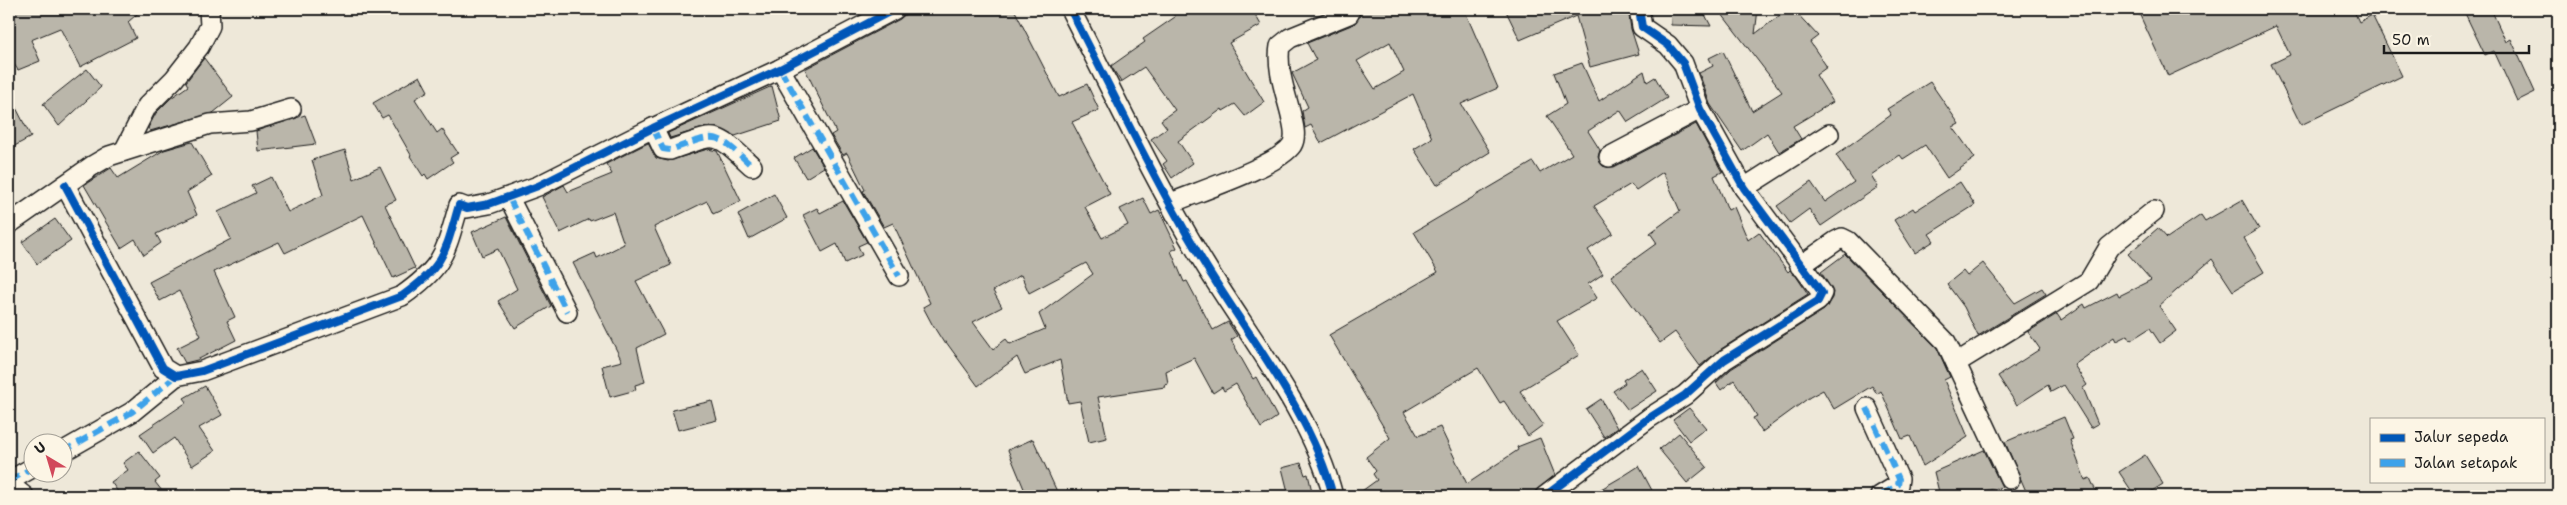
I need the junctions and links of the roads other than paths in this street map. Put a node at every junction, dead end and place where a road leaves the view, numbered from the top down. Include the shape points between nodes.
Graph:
1 (209, 9) edge
2 (895, 9) edge
3 (1070, 9) edge
4 (1639, 9) edge
5 (1349, 14) dead end
6 (780, 68) junction
7 (291, 109) dead end
8 (1700, 109) junction
9 (653, 128) junction
10 (1829, 134) dead end
11 (124, 151) junction
12 (1609, 157) dead end
13 (752, 166) dead end
14 (65, 185) junction
15 (1744, 188) junction
16 (509, 198) junction
17 (1170, 203) junction
18 (2154, 211) dead end
19 (9, 224) edge
20 (1800, 266) junction
21 (899, 276) dead end
22 (567, 312) dead end
23 (1956, 363) junction
24 (176, 376) junction
25 (1867, 408) dead end
26 (72, 446) edge
27 (22, 474) edge
28 (2010, 479) dead end
29 (9, 482) edge
30 (24, 496) edge
31 (1333, 496) edge
32 (1545, 496) edge
33 (1880, 496) edge

1 - 11 street via 210,26 199,47 147,106
2 - 6 street
3 - 17 street
4 - 8 street via 1642,27 1668,45 1683,63
5 - 17 street via 1290,38 1280,46 1279,62 1295,132 1292,144 1280,156 1263,165
6 - 9 street
6 - 21 street
7 - 11 street via 251,121 210,124
8 - 12 street
8 - 15 street
9 - 13 street via 663,149 670,150 709,136 720,138
9 - 16 street
10 - 15 street
11 - 14 street via 92,166
14 - 19 street
14 - 24 street via 154,355 163,368
15 - 20 street
16 - 22 street
16 - 24 street via 467,208 459,205 446,251 436,267 402,296 202,372
17 - 31 street via 1305,426 1324,466
18 - 23 street via 2109,247 2089,281
20 - 23 street via 1836,241 1842,238 1848,241 1946,342
20 - 32 street via 1822,293 1818,301 1724,360 1685,395
23 - 28 street
24 - 26 street via 132,412
25 - 33 street via 1899,479 1898,485
27 - 29 street
29 - 30 street

